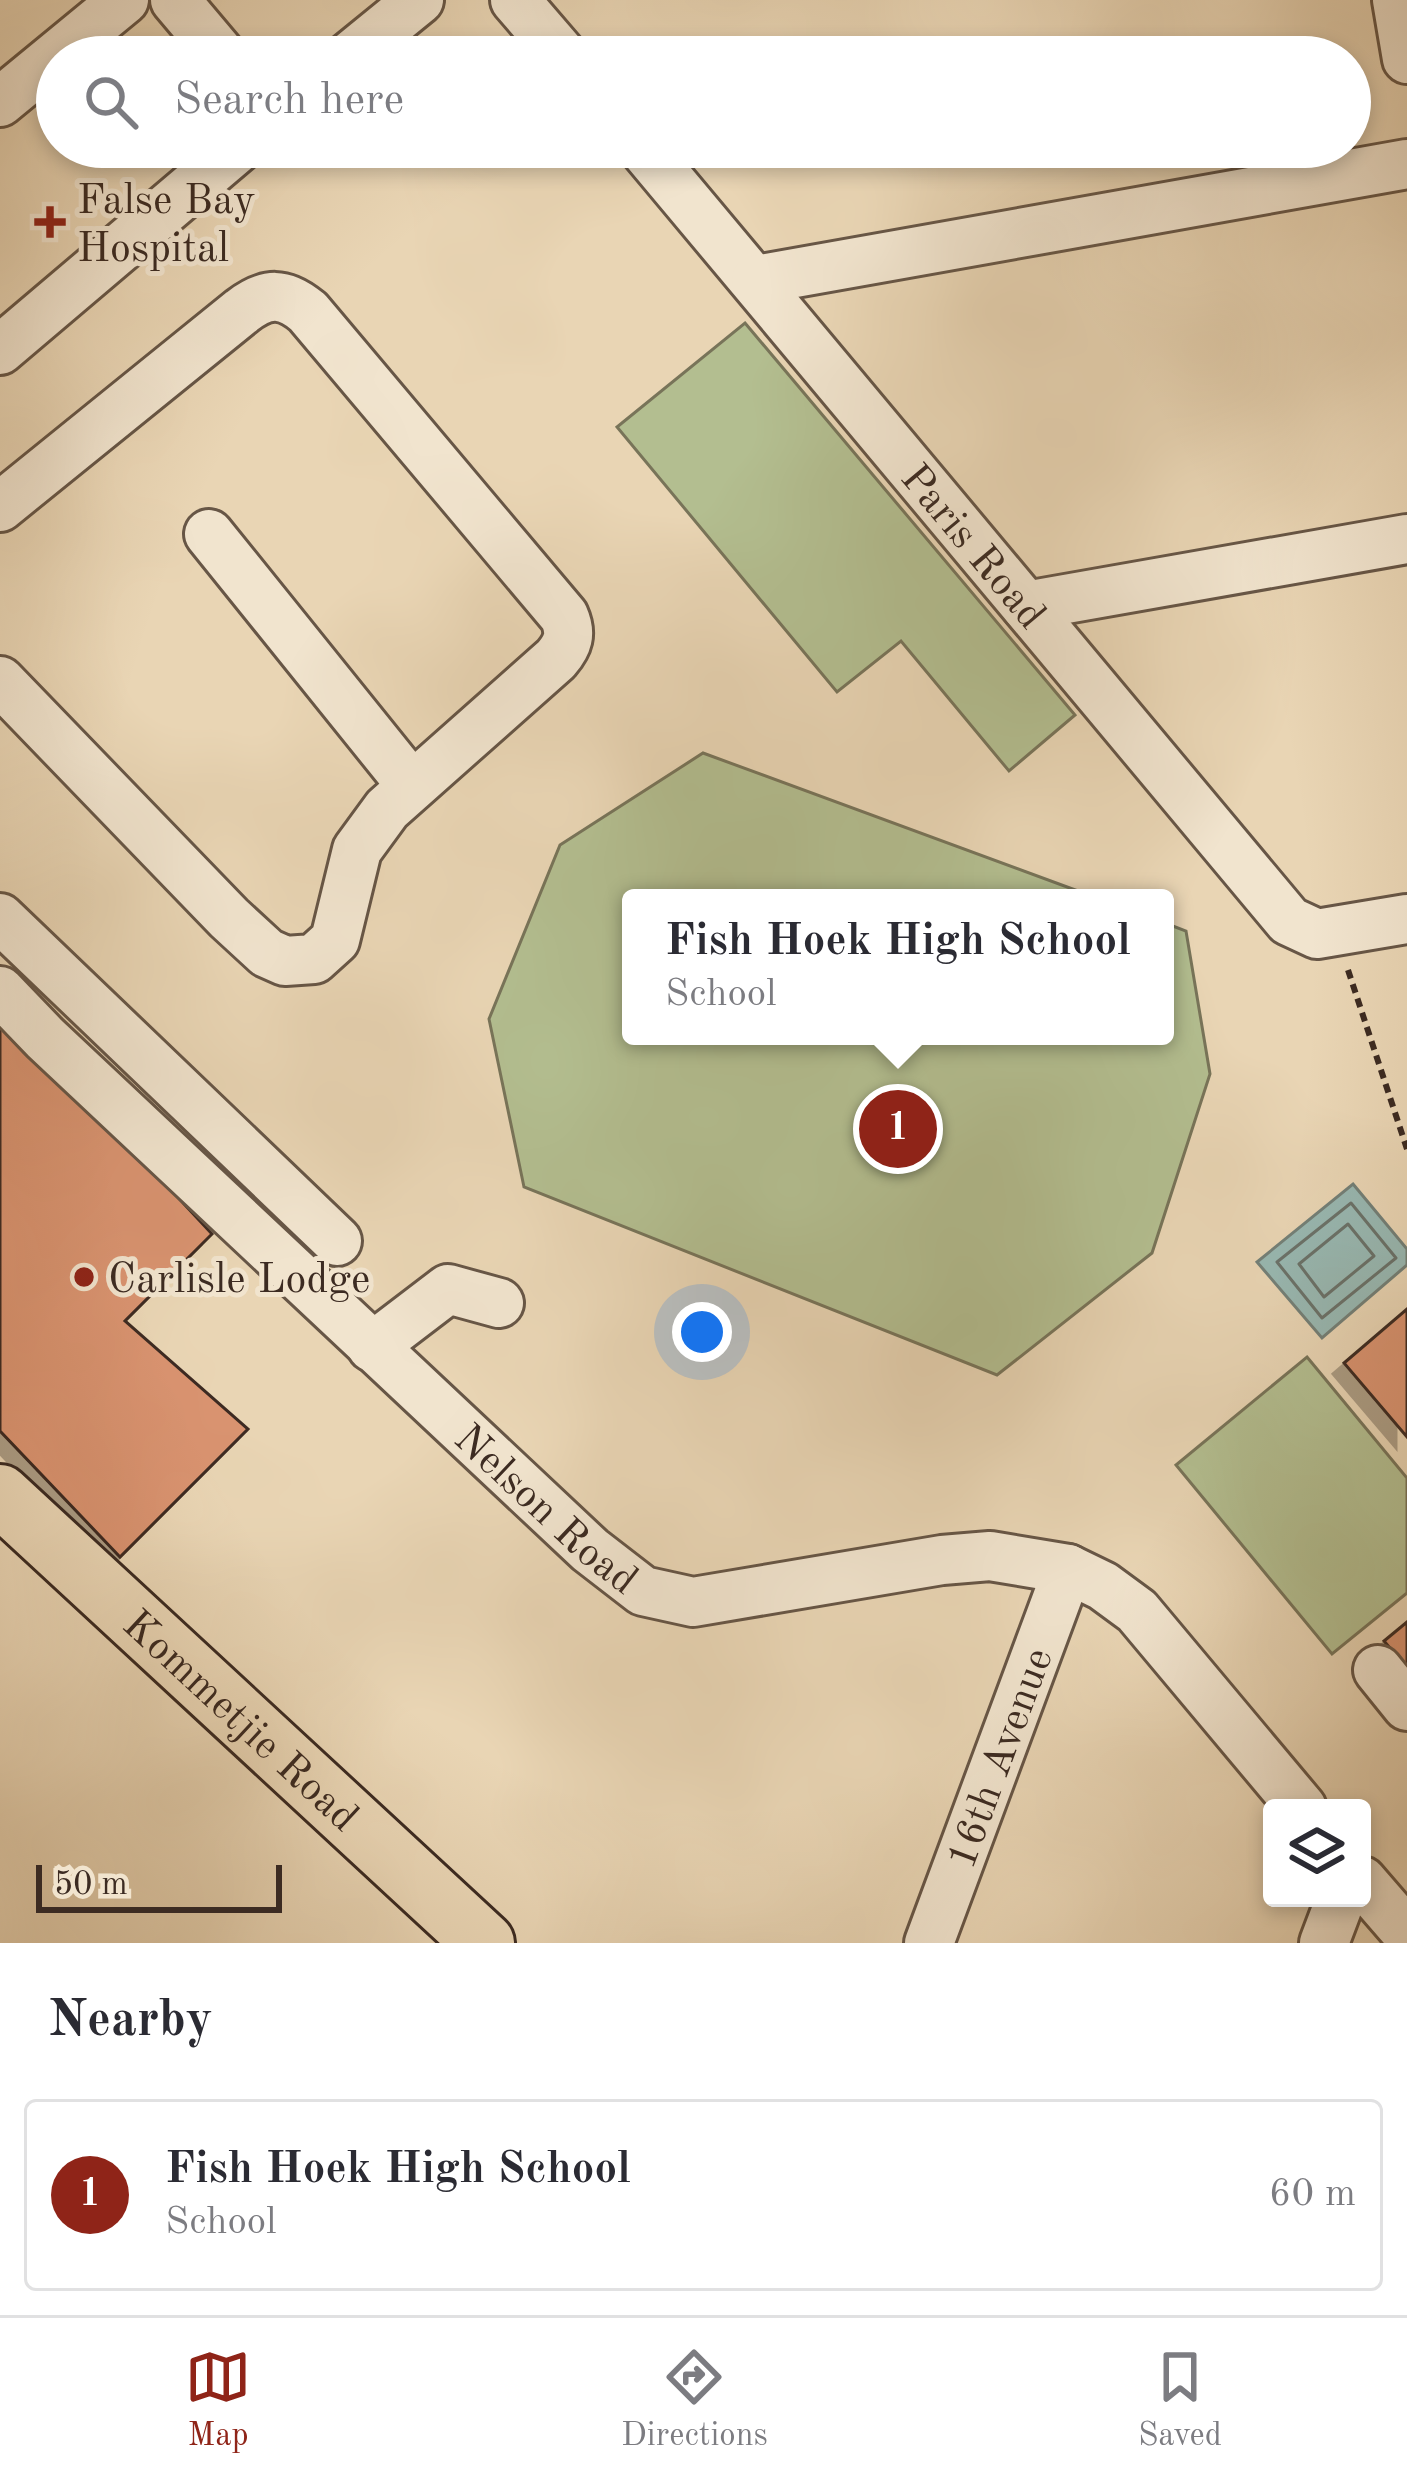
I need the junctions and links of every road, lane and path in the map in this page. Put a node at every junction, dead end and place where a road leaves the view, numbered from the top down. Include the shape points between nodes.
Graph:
1 (124, 0) edge
2 (175, 0) edge
3 (418, 0) edge
4 (515, 0) edge
5 (1397, 0) edge
6 (80, 36) edge
7 (205, 36) edge
8 (374, 36) edge
9 (546, 36) edge
10 (1407, 58) edge
11 (36, 72) edge
12 (0, 102) edge
13 (1407, 164) edge
14 (214, 168) edge
15 (660, 168) edge
16 (756, 280) junction
17 (0, 350) edge
18 (6, 488) edge
19 (209, 534) dead end
20 (1407, 539) edge
21 (1026, 606) junction
22 (0, 680) edge
23 (412, 786) junction
24 (0, 917) edge
25 (1407, 920) edge
26 (1325, 933) junction
27 (0, 991) edge
28 (1407, 1149) edge
29 (337, 1241) dead end
30 (499, 1304) dead end
31 (372, 1347) junction
32 (0, 1495) edge
33 (1068, 1569) junction
34 (1294, 1799) edge
35 (1371, 1891) edge
36 (1338, 1907) edge
37 (1407, 1933) edge
38 (484, 1943) edge
39 (928, 1943) edge
40 (1324, 1943) edge

1 - 6 street
2 - 7 street
3 - 8 street
4 - 9 street
5 - 10 street
11 - 12 street
13 - 16 street
14 - 17 street
15 - 16 street, Paris Road
16 - 21 street, Paris Road
18 - 23 street via 260,298 299,305 568,627 556,659
19 - 23 street
20 - 21 street
21 - 26 street, Paris Road via 1278,909 1302,930
22 - 23 street via 240,928 285,961 314,958 335,940 357,850
24 - 29 street
25 - 26 street
26 - 28 path
27 - 31 street, Nelson Road
30 - 31 street via 448,1289
31 - 33 street, Nelson Road via 643,1591 693,1602 990,1556
32 - 38 main road, Kommetjie Road
33 - 34 street, Nelson Road via 1137,1611
33 - 39 street, 16th Avenue
35 - 37 street
36 - 40 street

